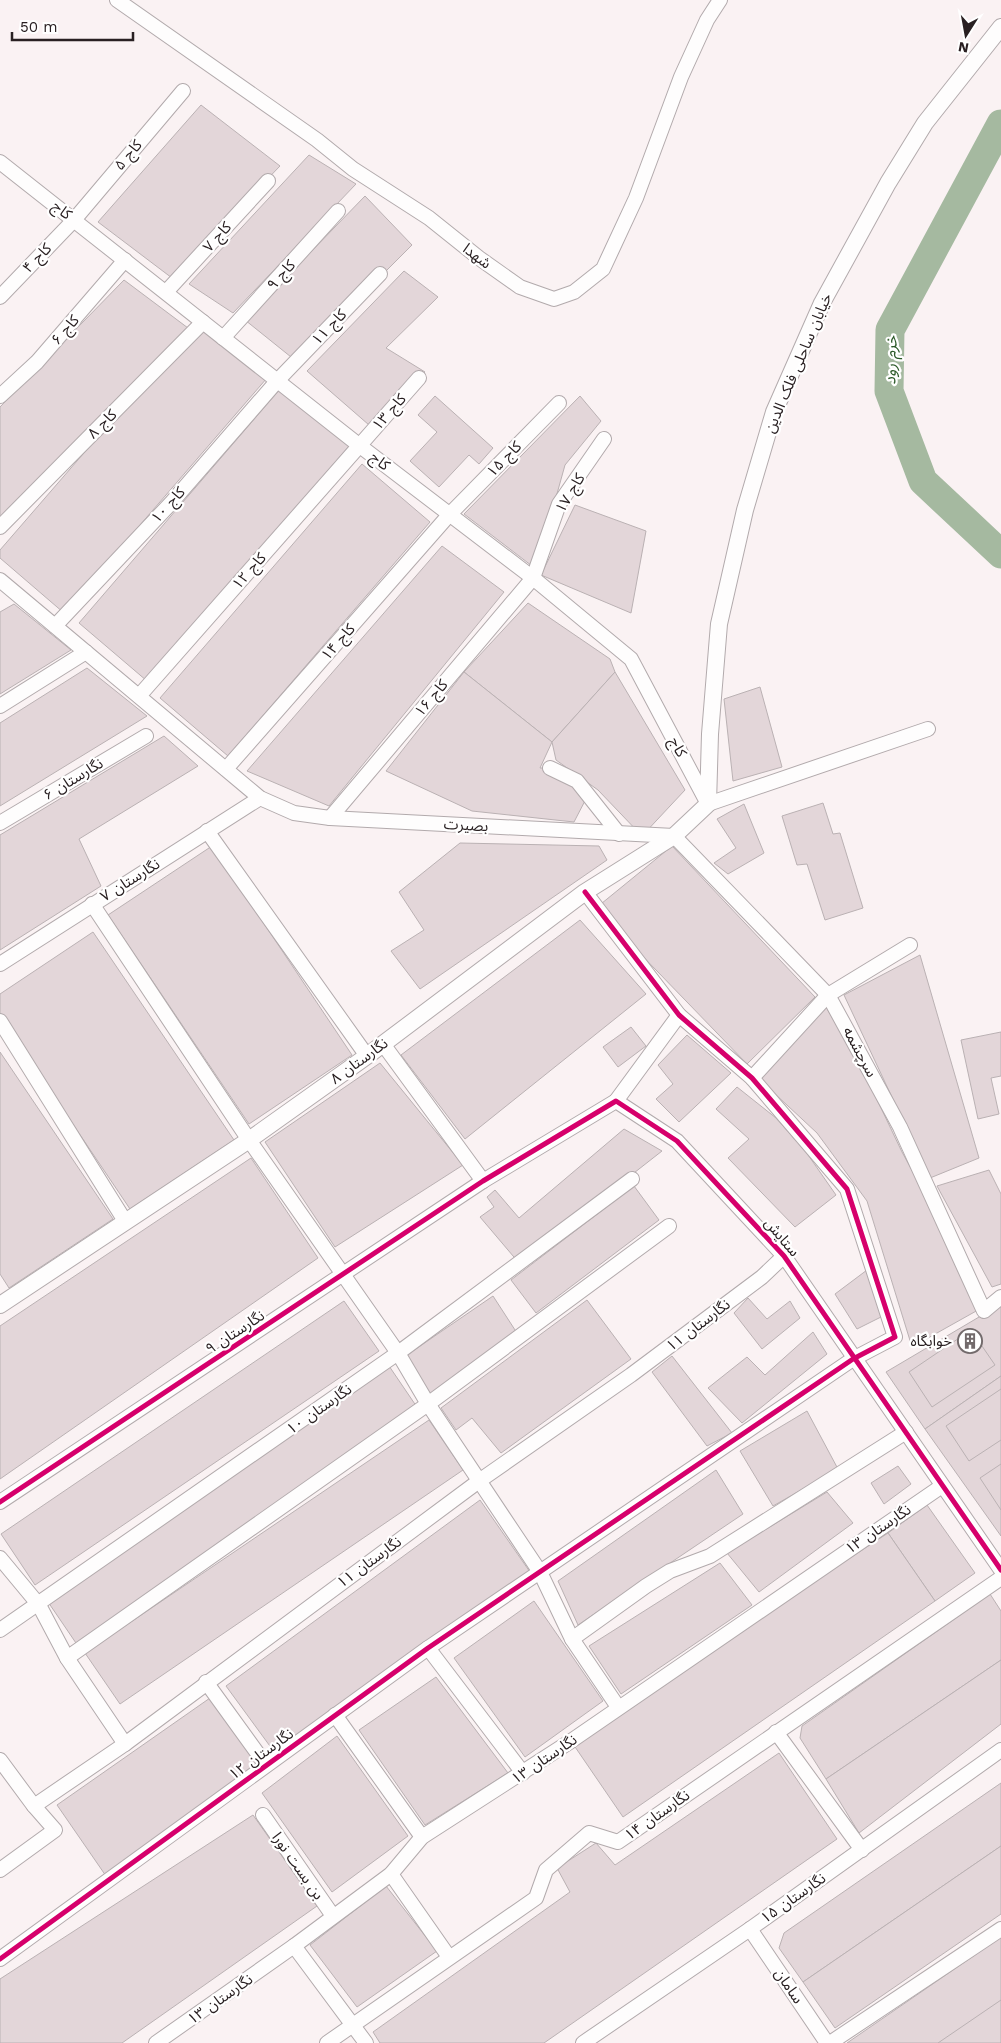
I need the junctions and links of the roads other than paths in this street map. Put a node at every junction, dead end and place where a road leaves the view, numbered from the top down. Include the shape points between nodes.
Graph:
1 (118, 0) edge
2 (720, 0) edge
3 (1001, 28) edge
4 (183, 91) dead end
5 (0, 162) edge
6 (268, 181) dead end
7 (338, 211) dead end
8 (74, 220) junction
9 (125, 260) junction
10 (380, 274) dead end
11 (166, 292) junction
12 (0, 297) edge
13 (203, 322) junction
14 (223, 338) junction
15 (419, 378) dead end
16 (278, 380) junction
17 (0, 396) edge
18 (558, 403) dead end
19 (604, 439) dead end
20 (360, 446) junction
21 (449, 515) junction
22 (0, 527) edge
23 (533, 578) junction
24 (0, 580) edge
25 (6, 594) edge
26 (55, 626) junction
27 (86, 652) junction
28 (139, 696) junction
29 (0, 706) edge
30 (928, 729) dead end
31 (146, 736) dead end
32 (550, 768) dead end
33 (226, 769) junction
34 (260, 798) junction
35 (708, 804) junction
36 (330, 818) junction
37 (0, 823) edge
38 (207, 831) junction
39 (619, 834) junction
40 (674, 836) junction
41 (585, 892) junction
42 (92, 904) junction
43 (910, 945) dead end
44 (0, 964) edge
45 (828, 995) junction
46 (679, 1015) junction
47 (0, 1021) edge
48 (383, 1044) junction
49 (367, 1056) junction
50 (752, 1078) junction
51 (616, 1101) junction
52 (249, 1140) junction
53 (632, 1179) dead end
54 (483, 1181) junction
55 (125, 1220) junction
56 (669, 1226) dead end
57 (784, 1256) junction
58 (343, 1276) junction
59 (1001, 1297) edge
60 (2, 1300) edge
61 (398, 1353) junction
62 (854, 1359) junction
63 (428, 1404) junction
64 (906, 1432) junction
65 (479, 1481) junction
66 (942, 1486) junction
67 (0, 1502) edge
68 (0, 1558) edge
69 (1001, 1570) edge
70 (540, 1572) junction
71 (1001, 1578) edge
72 (39, 1605) junction
73 (0, 1630) edge
74 (572, 1639) junction
75 (428, 1648) junction
76 (67, 1658) junction
77 (206, 1682) junction
78 (618, 1707) junction
79 (335, 1715) junction
80 (776, 1732) junction
81 (125, 1744) junction
82 (1001, 1750) edge
83 (0, 1760) edge
84 (266, 1766) junction
85 (524, 1773) junction
86 (34, 1806) junction
87 (263, 1816) dead end
88 (422, 1837) junction
89 (862, 1850) junction
90 (0, 1870) edge
91 (391, 1874) junction
92 (333, 1916) junction
93 (750, 1929) junction
94 (1001, 1929) edge
95 (294, 1946) junction
96 (449, 1957) junction
97 (0, 1959) edge
98 (353, 2025) junction
99 (156, 2043) edge
100 (327, 2043) edge
101 (366, 2043) edge
102 (583, 2043) edge
103 (828, 2043) edge

1 - 2 street, شهدا via 317,140 353,169 429,218 520,286 554,299 574,292 603,269 636,198 681,77 707,20
3 - 35 street, خیابان ساحلی فلک الدین via 925,123 888,183 822,303 774,412 745,510 719,624
4 - 8 street, کاج ۵
5 - 8 street, کاج
6 - 11 street, کاج ۷
7 - 14 street, کاج ۹
8 - 9 street, کاج
8 - 12 street, کاج ۴
9 - 11 street, کاج
9 - 17 street, کاج ۶ via 37,362
10 - 16 street, کاج ۱۱
11 - 13 street, کاج
13 - 14 street, کاج
13 - 22 street, کاج ۸
14 - 16 street, کاج
15 - 20 street, کاج ۱۳
16 - 20 street, کاج
16 - 26 street, کاج ۱۰ via 171,503
18 - 21 street, کاج ۱۵
19 - 23 street, کاج ۱۷ via 559,504
20 - 21 street, کاج
20 - 28 street, کاج ۱۲
21 - 23 street, کاج
21 - 33 street, کاج ۱۴
23 - 35 street, کاج via 632,659
23 - 36 street, کاج ۱۶
24 - 25 street, بصیرت
25 - 26 street, بصیرت
26 - 27 street, بصیرت
27 - 28 street, بصیرت
27 - 29 street
28 - 33 street, بصیرت
30 - 35 street
31 - 37 street, نگارستان ۶
32 - 39 street via 577,781
33 - 34 street, بصیرت
34 - 36 street, بصیرت via 294,813
34 - 38 street, نگارستان ۷
35 - 40 street, نگارستان ۸
36 - 39 street, بصیرت
38 - 42 street, نگارستان ۷
38 - 49 street
39 - 40 street, بصیرت
40 - 41 street, نگارستان ۸
40 - 45 street, سرچشمه
41 - 46 street
41 - 48 street, نگارستان ۸
42 - 44 street, نگارستان ۷
42 - 52 street
43 - 45 street
45 - 50 street
45 - 59 street, سرچشمه via 900,1127 984,1311
46 - 50 street
46 - 51 street
47 - 55 street
48 - 49 street, نگارستان ۸
48 - 54 street
49 - 52 street, نگارستان ۸
50 - 62 street, نگارستان ۱۲ via 847,1189 895,1337
51 - 54 street
51 - 57 street, ستایش via 678,1141
52 - 55 street, نگارستان ۸
52 - 58 street
53 - 61 street, نگارستان ۱۰
54 - 58 street, نگارستان ۹
55 - 60 street, نگارستان ۸
56 - 63 street
57 - 62 street, ستایش
57 - 65 street, نگارستان ۱۱ via 762,1278 631,1376
58 - 61 street
58 - 67 street, نگارستان ۹
61 - 63 street
61 - 72 street, نگارستان ۱۰
62 - 64 street, ستایش
62 - 70 street, نگارستان ۱۲
63 - 65 street
63 - 76 street
64 - 66 street, ستایش
64 - 74 street via 710,1556 670,1571
65 - 70 street
65 - 77 street, نگارستان ۱۱
66 - 69 street, ستایش
66 - 78 street, نگارستان ۱۳
68 - 72 street
70 - 74 street
70 - 75 street, نگارستان ۱۲
71 - 80 street, نگارستان ۱۴
72 - 73 street, نگارستان ۱۰
72 - 76 street
74 - 78 street
75 - 79 street, نگارستان ۱۲
75 - 85 street
76 - 81 street
77 - 81 street, نگارستان ۱۱
77 - 84 street
78 - 85 street, نگارستان ۱۳
79 - 84 street, نگارستان ۱۲
79 - 88 street
80 - 89 street
80 - 96 street, نگارستان ۱۴ via 618,1842 589,1833 546,1870 536,1898
81 - 86 street, نگارستان ۱۱
82 - 89 street, نگارستان ۱۵
83 - 86 street
84 - 97 street, نگارستان ۱۲
85 - 88 street, نگارستان ۱۳
86 - 90 street via 55,1830
87 - 92 street, بن بست نورا
88 - 91 street, نگارستان ۱۳
89 - 93 street, نگارستان ۱۵
91 - 92 street, نگارستان ۱۳
91 - 96 street
92 - 95 street, نگارستان ۱۳
93 - 102 street, نگارستان ۱۵
93 - 103 street, سامان
94 - 103 street
95 - 98 street
95 - 99 street, نگارستان ۱۳
96 - 98 street, نگارستان ۱۴
98 - 100 street, نگارستان ۱۴
98 - 101 street

